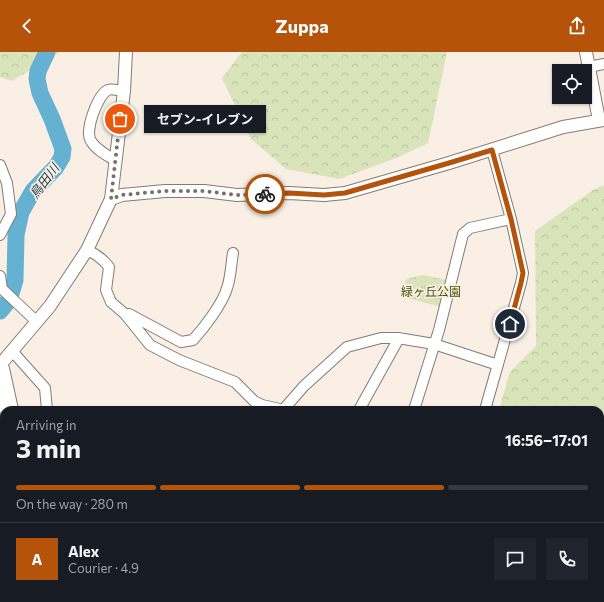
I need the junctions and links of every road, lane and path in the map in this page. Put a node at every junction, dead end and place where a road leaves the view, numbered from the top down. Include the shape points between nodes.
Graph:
1 (126, 52) edge
2 (586, 52) edge
3 (588, 64) edge
4 (604, 64) edge
5 (592, 66) edge
6 (592, 80) edge
7 (124, 91) junction
8 (601, 120) edge
9 (492, 150) junction
10 (116, 160) junction
11 (0, 165) edge
12 (111, 199) junction
13 (511, 219) junction
14 (0, 235) edge
15 (87, 250) junction
16 (233, 253) dead end
17 (0, 280) edge
18 (124, 314) junction
19 (37, 322) junction
20 (399, 338) junction
21 (434, 344) junction
22 (12, 351) junction
23 (0, 365) edge
24 (498, 365) junction
25 (0, 369) edge
26 (8, 406) edge
27 (47, 406) edge
28 (262, 406) edge
29 (286, 406) edge
30 (361, 406) edge
31 (415, 406) edge
32 (486, 406) edge

1 - 7 street
2 - 3 street
4 - 5 street
6 - 8 street
7 - 10 street
7 - 10 street via 109,89 104,92 91,116 88,134 90,141 98,149
8 - 9 street via 563,127
9 - 12 street via 345,193 237,195 204,191 165,191 122,195
9 - 13 street
10 - 12 street
11 - 14 street via 7,183 11,214
12 - 15 street
13 - 21 street via 470,228 463,234
13 - 24 street via 523,273
15 - 18 street via 105,261 109,267 106,290 110,302
15 - 19 street
16 - 18 street via 227,288 222,300 193,340 181,342 129,314
17 - 19 street via 2,290
18 - 28 street via 150,345 179,360 235,382
19 - 22 street
20 - 21 street
20 - 29 street via 381,338 347,347 304,386
20 - 30 street
21 - 24 street
21 - 31 street
22 - 23 street
22 - 27 street via 45,388
24 - 32 street
25 - 26 highway

